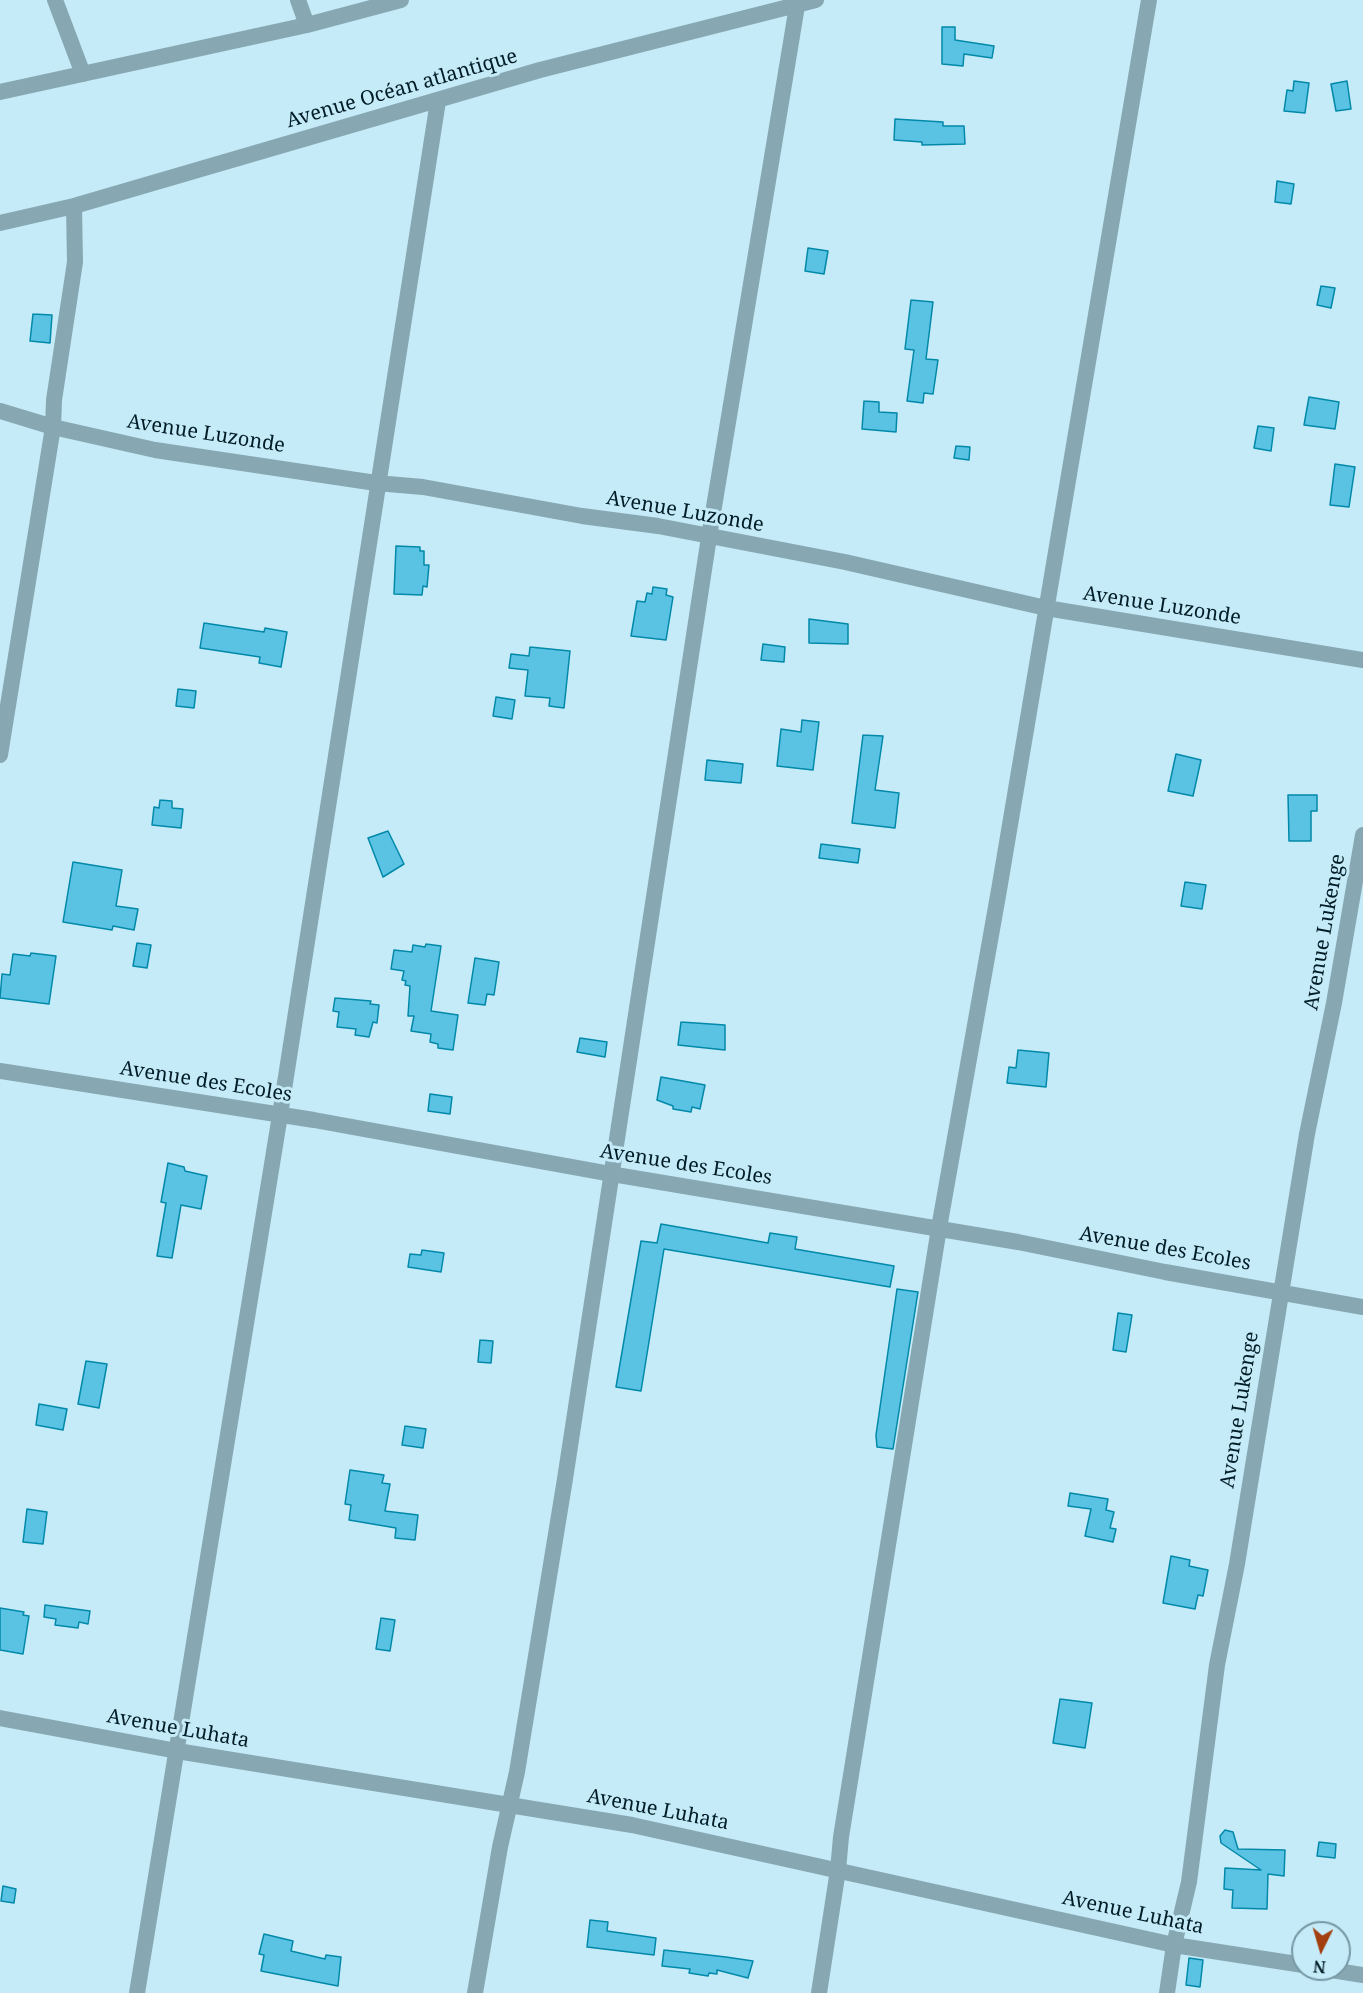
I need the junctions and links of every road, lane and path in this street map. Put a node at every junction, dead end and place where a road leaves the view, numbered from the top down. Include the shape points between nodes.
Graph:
1 (55, 0) edge
2 (298, 0) edge
3 (401, 0) edge
4 (816, 0) edge
5 (1149, 0) edge
6 (797, 6) junction
7 (307, 25) junction
8 (82, 74) junction
9 (0, 92) edge
10 (438, 101) junction
11 (74, 206) junction
12 (0, 223) edge
13 (0, 411) edge
14 (53, 427) junction
15 (376, 483) junction
16 (709, 537) junction
17 (1046, 608) junction
18 (1363, 660) edge
19 (0, 755) edge
20 (1363, 836) edge
21 (0, 1071) edge
22 (280, 1115) junction
23 (611, 1174) junction
24 (939, 1228) junction
25 (1280, 1291) junction
26 (1363, 1306) edge
27 (0, 1718) edge
28 (177, 1751) junction
29 (509, 1803) junction
30 (838, 1870) junction
31 (1174, 1945) junction
32 (1291, 1963) edge
33 (137, 1993) edge
34 (475, 1993) edge
35 (819, 1993) edge
36 (1167, 1993) edge

1 - 8 street
2 - 7 street
3 - 7 street
4 - 6 street, Avenue Océan atlantique
5 - 17 street
6 - 10 street, Avenue Océan atlantique via 540,70
6 - 16 street
7 - 8 street
8 - 9 street
10 - 11 street, Avenue Océan atlantique
10 - 15 street
11 - 12 street, Avenue Océan atlantique
11 - 14 street via 75,262
13 - 14 street, Avenue Luzonde
14 - 15 street, Avenue Luzonde via 155,450
14 - 19 street
15 - 16 street, Avenue Luzonde via 478,496
15 - 22 street
16 - 17 street, Avenue Luzonde via 845,562
16 - 23 street
17 - 18 street, Avenue Luzonde
17 - 24 street
20 - 25 street, Avenue Lukenge
21 - 22 street, Avenue des Ecoles
22 - 23 street, Avenue des Ecoles
22 - 28 street
23 - 24 street, Avenue des Ecoles
23 - 29 street via 565,1479
24 - 25 street, Avenue des Ecoles
24 - 30 street
25 - 26 street, Avenue des Ecoles
25 - 31 street, Avenue Lukenge via 1205,1742 1189,1882
27 - 28 street, Avenue Luhata
28 - 29 street, Avenue Luhata
28 - 33 street
29 - 30 street, Avenue Luhata
29 - 34 street
30 - 31 street, Avenue Luhata
30 - 35 street
31 - 32 street, Avenue Luhata
31 - 36 street, Avenue Lukenge

